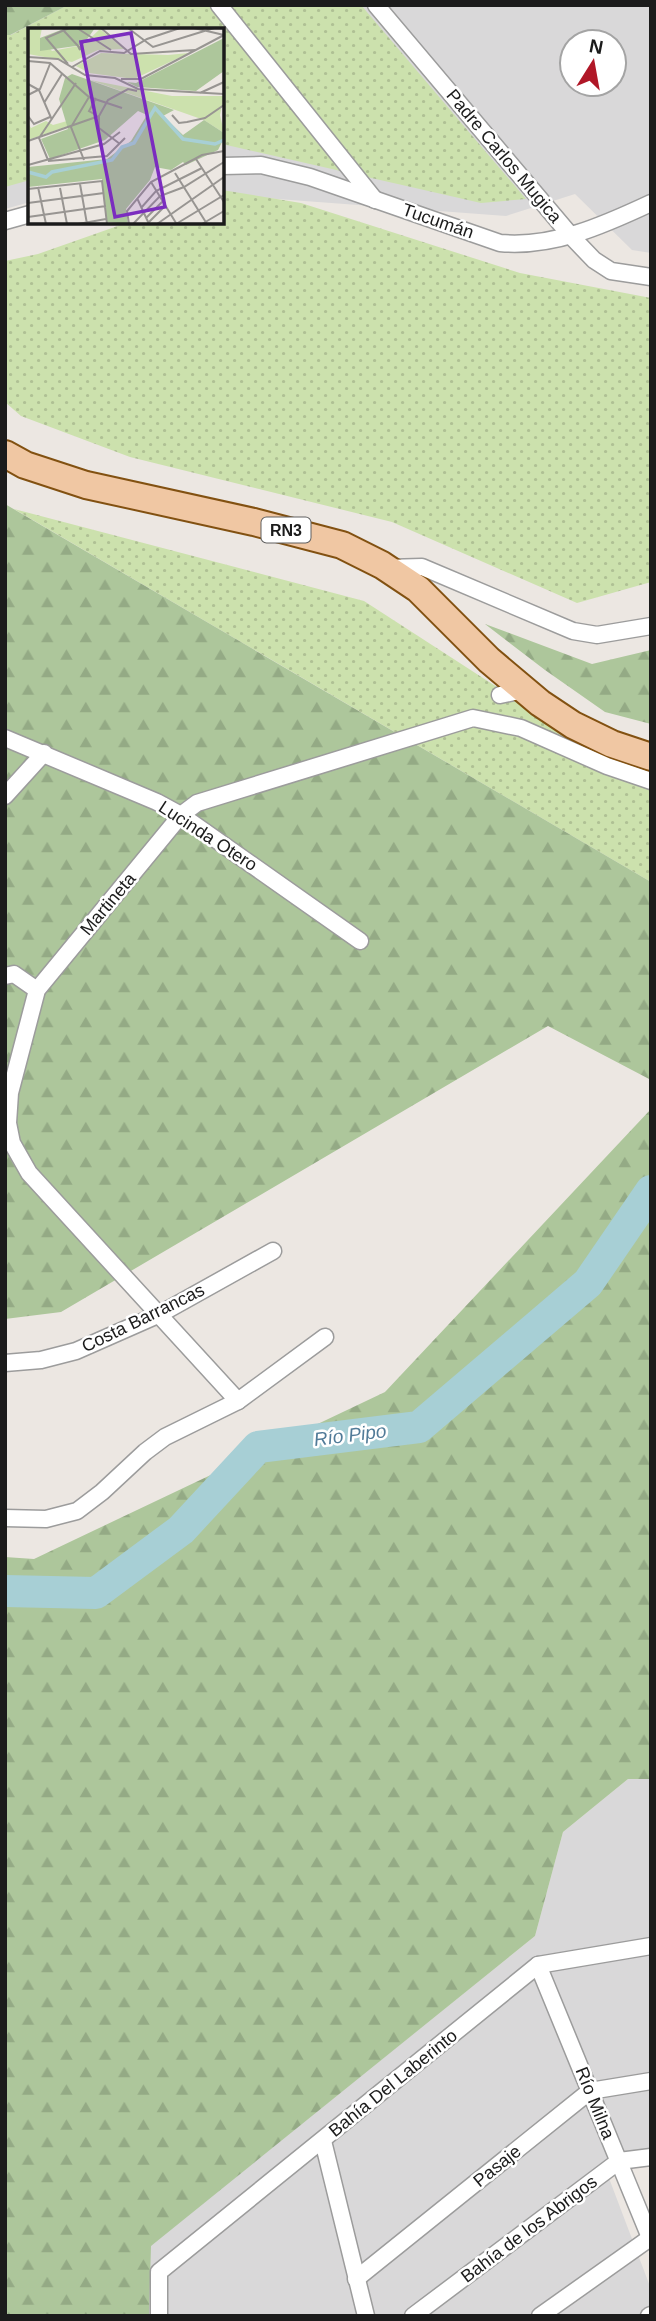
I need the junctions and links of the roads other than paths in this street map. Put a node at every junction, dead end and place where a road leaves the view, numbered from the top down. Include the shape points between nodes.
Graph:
1 (219, 5) edge
2 (376, 5) edge
3 (224, 166) edge
4 (375, 200) junction
5 (651, 203) edge
6 (28, 215) edge
7 (5, 221) edge
8 (571, 236) junction
9 (651, 277) edge
10 (5, 454) edge
11 (386, 568) junction
12 (651, 626) edge
13 (5, 738) edge
14 (44, 753) junction
15 (651, 757) edge
16 (651, 781) edge
17 (5, 796) edge
18 (181, 815) junction
19 (360, 940) dead end
20 (8, 972) edge
21 (37, 990) junction
22 (273, 1251) dead end
23 (160, 1314) junction
24 (325, 1337) dead end
25 (5, 1363) edge
26 (238, 1401) junction
27 (5, 1518) edge
28 (651, 1946) edge
29 (538, 1965) junction
30 (651, 2081) edge
31 (590, 2091) junction
32 (323, 2141) junction
33 (651, 2157) edge
34 (619, 2161) junction
35 (650, 2239) edge
36 (356, 2279) junction
37 (159, 2316) edge
38 (366, 2316) edge
39 (413, 2316) edge
40 (540, 2316) edge

1 - 4 street
2 - 8 street, Padre Carlos Mugica
3 - 4 street, Tucumán via 261,165
4 - 8 street, Tucumán via 500,243 525,245
5 - 8 street, Tucumán
6 - 7 street
8 - 9 street, Padre Carlos Mugica via 611,271
10 - 11 main road, RN3 via 25,466 86,485 342,545
11 - 12 street via 422,567 573,631 597,635
11 - 15 main road, RN3 via 418,589 489,660 512,692 612,744
13 - 14 street, Lucinda Otero
14 - 17 street
14 - 18 street, Lucinda Otero
16 - 18 street, Martineta via 521,728 473,718 197,803
18 - 19 street, Lucinda Otero
18 - 21 street, Martineta
20 - 21 street
21 - 23 street, Martineta via 10,1093 12,1143 29,1173
22 - 23 street, Costa Barrancas
23 - 25 street, Costa Barrancas via 76,1351
23 - 26 street, Martineta
24 - 26 street
26 - 27 street via 165,1437 77,1511 46,1518
28 - 29 street, Bahía Del Laberinto
29 - 31 street, Río Milna
29 - 32 street, Bahía Del Laberinto
30 - 31 street, Pasaje
31 - 34 street, Río Milna
31 - 36 street, Pasaje
32 - 36 street
32 - 37 street, Bahía Del Laberinto via 159,2272
33 - 34 street, Bahía de los Abrigos
34 - 35 street, Río Milna
34 - 39 street, Bahía de los Abrigos
35 - 40 street
36 - 38 street

